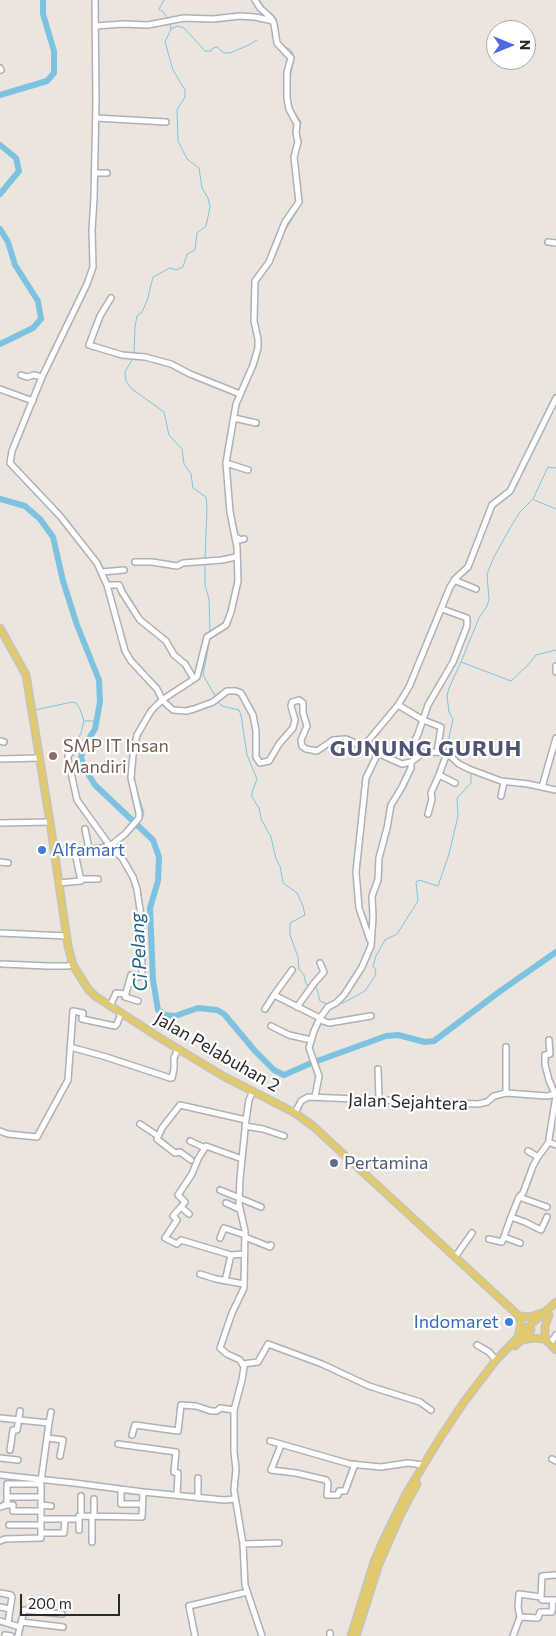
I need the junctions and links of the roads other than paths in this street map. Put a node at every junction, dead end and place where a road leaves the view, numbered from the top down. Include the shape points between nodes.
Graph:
1 (95, 0) edge
2 (256, 0) edge
3 (273, 21) junction
4 (96, 26) junction
5 (96, 118) junction
6 (166, 122) dead end
7 (95, 173) junction
8 (107, 173) dead end
9 (548, 242) dead end
10 (556, 243) edge
11 (111, 298) dead end
12 (21, 375) dead end
13 (42, 377) junction
14 (0, 389) edge
15 (556, 398) edge
16 (33, 401) junction
17 (238, 403) junction
18 (235, 418) junction
19 (256, 424) dead end
20 (227, 466) junction
21 (248, 470) dead end
22 (236, 538) junction
23 (244, 539) dead end
24 (236, 557) junction
25 (135, 562) dead end
26 (124, 570) dead end
27 (102, 572) junction
28 (454, 580) junction
29 (107, 585) junction
30 (476, 589) dead end
31 (442, 609) junction
32 (0, 628) edge
33 (556, 666) edge
34 (556, 672) edge
35 (194, 679) junction
36 (163, 701) junction
37 (398, 705) junction
38 (423, 720) junction
39 (556, 738) edge
40 (363, 747) junction
41 (71, 752) dead end
42 (437, 752) junction
43 (378, 753) junction
44 (423, 753) junction
45 (447, 753) junction
46 (40, 758) junction
47 (0, 759) edge
48 (411, 762) junction
49 (439, 775) junction
50 (504, 782) junction
51 (455, 783) dead end
52 (542, 787) junction
53 (556, 790) edge
54 (501, 796) dead end
55 (428, 814) dead end
56 (50, 822) junction
57 (0, 823) edge
58 (85, 828) dead end
59 (110, 846) junction
60 (74, 848) junction
61 (89, 848) junction
62 (55, 851) junction
63 (0, 862) edge
64 (8, 863) dead end
65 (80, 879) junction
66 (98, 879) dead end
67 (59, 883) junction
68 (0, 932) edge
69 (67, 936) junction
70 (372, 942) junction
71 (320, 963) dead end
72 (2, 964) dead end
73 (73, 965) junction
74 (292, 970) dead end
75 (125, 994) junction
76 (274, 995) junction
77 (138, 1001) dead end
78 (110, 1006) junction
79 (297, 1007) junction
80 (265, 1009) dead end
81 (121, 1013) junction
82 (371, 1016) dead end
83 (320, 1018) junction
84 (271, 1026) dead end
85 (311, 1040) junction
86 (549, 1040) dead end
87 (70, 1047) junction
88 (506, 1047) dead end
89 (178, 1050) junction
90 (550, 1054) junction
91 (556, 1054) edge
92 (378, 1069) dead end
93 (253, 1091) junction
94 (506, 1093) junction
95 (556, 1095) edge
96 (315, 1097) junction
97 (379, 1100) junction
98 (295, 1113) junction
99 (246, 1120) junction
100 (140, 1124) dead end
101 (245, 1126) junction
102 (0, 1131) edge
103 (158, 1136) junction
104 (284, 1136) dead end
105 (190, 1141) dead end
106 (549, 1142) junction
107 (556, 1145) edge
108 (205, 1148) junction
109 (528, 1151) dead end
110 (538, 1157) junction
111 (242, 1159) junction
112 (191, 1160) dead end
113 (220, 1190) dead end
114 (239, 1198) junction
115 (519, 1198) junction
116 (226, 1203) dead end
117 (181, 1207) junction
118 (261, 1207) dead end
119 (547, 1207) dead end
120 (239, 1209) junction
121 (189, 1214) dead end
122 (511, 1217) junction
123 (547, 1217) dead end
124 (472, 1233) dead end
125 (245, 1236) junction
126 (504, 1237) junction
127 (220, 1238) dead end
128 (489, 1239) dead end
129 (520, 1243) dead end
130 (271, 1245) dead end
131 (244, 1254) junction
132 (231, 1255) junction
133 (456, 1257) junction
134 (200, 1274) dead end
135 (225, 1281) junction
136 (244, 1284) junction
137 (556, 1302) edge
138 (556, 1308) edge
139 (547, 1313) junction
140 (519, 1316) junction
141 (556, 1335) edge
142 (518, 1339) junction
143 (547, 1342) junction
144 (477, 1345) dead end
145 (556, 1350) edge
146 (496, 1360) junction
147 (243, 1364) junction
148 (234, 1410) junction
149 (431, 1410) dead end
150 (20, 1411) dead end
151 (50, 1412) dead end
152 (0, 1418) edge
153 (19, 1420) junction
154 (49, 1423) junction
155 (132, 1435) dead end
156 (442, 1437) junction
157 (48, 1438) junction
158 (270, 1441) dead end
159 (118, 1444) dead end
160 (281, 1445) junction
161 (10, 1450) dead end
162 (60, 1456) dead end
163 (0, 1458) edge
164 (18, 1460) dead end
165 (426, 1463) junction
166 (355, 1464) junction
167 (0, 1474) edge
168 (16, 1474) dead end
169 (35, 1476) dead end
170 (198, 1478) dead end
171 (41, 1481) junction
172 (60, 1483) dead end
173 (121, 1491) dead end
174 (143, 1492) junction
175 (177, 1494) junction
176 (81, 1496) dead end
177 (41, 1497) junction
178 (7, 1498) junction
179 (198, 1498) junction
180 (94, 1499) dead end
181 (235, 1499) junction
182 (142, 1504) junction
183 (6, 1505) junction
184 (0, 1506) edge
185 (51, 1506) dead end
186 (41, 1508) junction
187 (93, 1516) junction
188 (78, 1517) junction
189 (65, 1519) junction
190 (41, 1522) junction
191 (9, 1525) dead end
192 (79, 1530) dead end
193 (41, 1533) junction
194 (0, 1541) edge
195 (92, 1542) dead end
196 (279, 1543) dead end
197 (243, 1544) junction
198 (556, 1575) edge
199 (247, 1592) junction
200 (0, 1593) edge
201 (541, 1596) junction
202 (554, 1600) edge
203 (0, 1607) edge
204 (10, 1609) junction
205 (62, 1614) dead end
206 (520, 1617) junction
207 (0, 1621) edge
208 (8, 1623) junction
209 (20, 1624) junction
210 (63, 1626) dead end
211 (5, 1634) dead end
212 (11, 1636) edge
213 (18, 1636) edge
214 (195, 1636) edge
215 (262, 1636) edge
216 (351, 1636) edge
217 (356, 1636) edge
218 (513, 1636) edge

1 - 4 street
2 - 3 street
3 - 4 street via 240,16
3 - 17 street via 277,44 291,58 287,98 297,124 298,142 294,157 299,203 285,222 266,270 256,278 256,360
4 - 5 street
5 - 6 street
5 - 7 street
7 - 8 street
7 - 13 street via 93,268
9 - 10 street
11 - 17 street via 89,345 171,364
12 - 13 street
13 - 16 street
14 - 16 street
15 - 28 street via 510,491 495,501 490,509 468,567
16 - 27 street via 12,450 10,463 79,538
17 - 18 street
18 - 19 street
18 - 20 street
20 - 21 street
20 - 22 street
22 - 23 street
22 - 24 street
24 - 25 street via 177,566
24 - 35 street via 239,583 234,606 228,622 220,631 207,637 199,673
26 - 27 street
27 - 29 street
28 - 30 street
28 - 31 street
29 - 35 street via 120,585 136,614 166,640
29 - 36 street via 125,651
31 - 37 street via 418,669
31 - 38 street via 467,618 467,626 453,662
32 - 46 main road, Jalan Pelabuhan 2 via 26,676
33 - 34 street
35 - 36 street
36 - 40 street via 173,710 189,710 212,702 227,691 242,693 253,715 256,757 260,763 269,761 293,728 295,720 291,706 294,700 303,704 307,726 301,742 306,749 317,751 338,739
36 - 59 street via 151,711 135,743 131,778 139,818
37 - 38 street
37 - 40 street
38 - 42 street via 442,728
38 - 44 street via 412,747
39 - 52 street
40 - 43 street
41 - 59 street via 68,759 77,800
42 - 44 street
42 - 45 street
43 - 48 street via 400,763
43 - 70 street via 366,778 356,872 361,918
44 - 48 street
45 - 49 street
45 - 50 street via 459,764
46 - 47 street
46 - 56 main road, Jalan Pelabuhan 2
48 - 70 street via 411,768 391,805 379,858 378,880 372,896
49 - 51 street
49 - 55 street via 431,793
50 - 52 street
50 - 54 street
52 - 53 street
56 - 57 street
56 - 62 main road, Jalan Pelabuhan 2
58 - 61 street
59 - 61 street
59 - 75 street via 122,858 132,877 141,918 142,973 139,977 131,975
60 - 61 street
60 - 62 street
60 - 65 street
62 - 67 main road, Jalan Pelabuhan 2
63 - 64 street
65 - 66 street
65 - 67 street via 80,882
67 - 69 main road, Jalan Pelabuhan 2
68 - 69 street
69 - 73 main road, Jalan Pelabuhan 2
70 - 83 street via 362,967 344,995
71 - 79 street via 324,973
72 - 73 street
73 - 78 main road, Jalan Pelabuhan 2 via 88,989
74 - 76 street
75 - 77 street via 125,997
75 - 78 street via 116,992
76 - 79 street
76 - 80 street
78 - 81 main road, Jalan Pelabuhan 2
79 - 83 street
81 - 87 street via 115,1026 82,1019 84,1013 73,1011
81 - 89 main road, Jalan Pelabuhan 2
82 - 83 street via 329,1023
83 - 85 street
84 - 85 street via 289,1035
85 - 96 street via 309,1048 319,1083
86 - 90 street
87 - 89 street via 170,1078
87 - 102 street via 68,1080 37,1137
88 - 94 street
89 - 93 main road, Jalan Pelabuhan 2
90 - 91 street
90 - 95 street via 545,1055 546,1065
92 - 97 street
93 - 98 main road, Jalan Pelabuhan 2
93 - 99 street
94 - 95 street, Jalan Sejahtera
94 - 97 street, Jalan Sejahtera via 478,1104
95 - 106 street
96 - 97 street, Jalan Sejahtera
96 - 98 street via 303,1099
98 - 133 main road, Jalan Pelabuhan 2
99 - 101 street
99 - 103 street via 181,1104
100 - 103 street
101 - 104 street
101 - 111 street
103 - 112 street via 157,1139 175,1153 180,1152
105 - 108 street
106 - 107 street
106 - 110 street
108 - 111 street
108 - 117 street via 178,1195 185,1202
109 - 110 street
110 - 115 street
111 - 114 street
113 - 114 street
114 - 118 street
114 - 120 street
115 - 119 street
115 - 122 street
116 - 120 street
117 - 121 street
117 - 132 street via 173,1215 177,1220 165,1238 177,1244 181,1240
120 - 125 street
122 - 123 street via 541,1230
122 - 126 street
124 - 133 street
125 - 127 street via 224,1228
125 - 130 street
125 - 131 street
126 - 128 street via 502,1242
126 - 129 street
131 - 132 street
131 - 136 street
132 - 135 street
133 - 140 main road, Jalan Pelabuhan 2
134 - 135 street
135 - 136 street
136 - 147 street via 220,1348
137 - 139 main road
138 - 139 main road
139 - 140 main road
139 - 142 main road
139 - 143 main road
140 - 142 main road
141 - 143 street
142 - 143 main road
142 - 146 main road
142 - 156 main road
143 - 145 main road
144 - 146 street
146 - 156 main road
147 - 148 street via 244,1373
147 - 149 street via 258,1362 268,1344 315,1361 368,1386 420,1402
148 - 155 street via 220,1408 211,1412 181,1405 178,1431 135,1425
148 - 181 street
150 - 153 street
151 - 154 street
152 - 153 street
153 - 154 street
153 - 161 street via 17,1430 13,1430
154 - 157 street
156 - 165 main road
157 - 162 street via 62,1440
157 - 171 street via 41,1463
158 - 160 street
159 - 175 street via 176,1452
160 - 166 street
160 - 166 street via 271,1470 327,1481 326,1495 345,1491
163 - 164 street
165 - 166 street via 381,1467
165 - 216 main road via 383,1541
165 - 217 main road via 379,1564
167 - 168 street
167 - 171 street
169 - 171 street
170 - 179 street
171 - 172 street
171 - 174 street
171 - 177 street
171 - 178 street via 7,1484
173 - 182 street via 121,1504
174 - 175 street
174 - 182 street
175 - 179 street
176 - 188 street
177 - 178 street
177 - 186 street
178 - 183 street
179 - 181 street
180 - 187 street
181 - 197 street
182 - 187 street via 142,1517
183 - 184 street
183 - 186 street via 13,1505 13,1511
185 - 186 street
186 - 190 street
187 - 188 street
187 - 195 street
188 - 189 street
188 - 192 street
189 - 190 street
189 - 193 street via 64,1533
190 - 191 street
190 - 193 street
193 - 194 street via 41,1538
196 - 197 street
197 - 199 street
198 - 201 street via 542,1576
199 - 214 street via 189,1606
199 - 215 street
200 - 204 street via 12,1597
201 - 202 street via 542,1600
201 - 206 street via 520,1594
202 - 206 street via 552,1612 540,1612 538,1618
203 - 204 street
204 - 208 street
205 - 209 street via 24,1610
206 - 218 street
207 - 208 street
208 - 209 street
209 - 210 street
209 - 213 street
211 - 212 street

